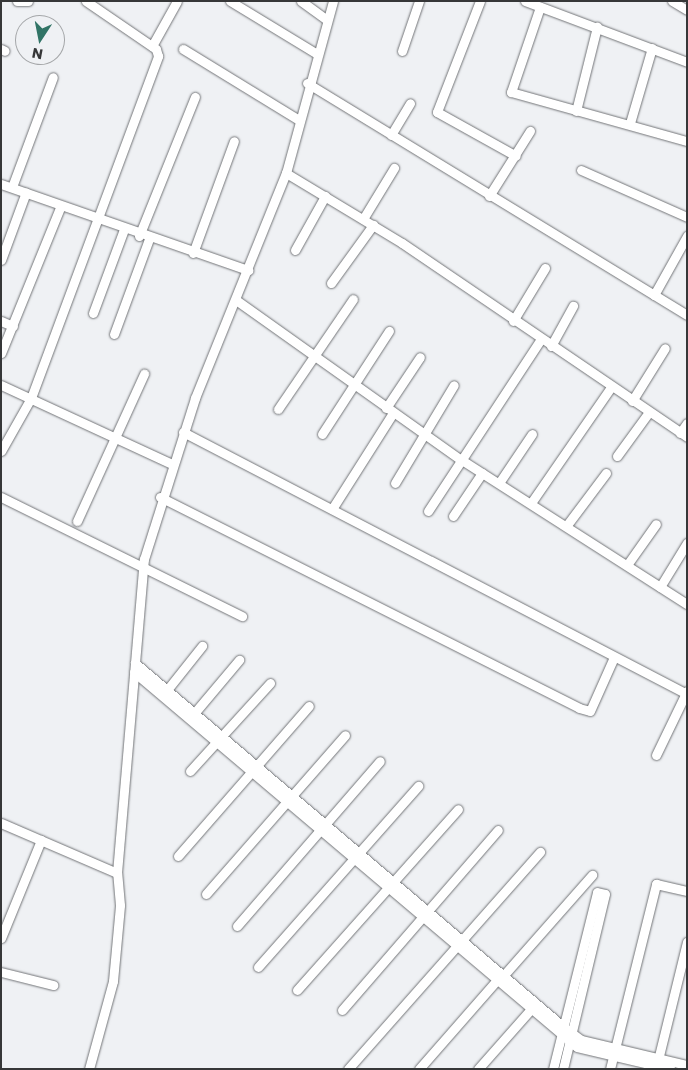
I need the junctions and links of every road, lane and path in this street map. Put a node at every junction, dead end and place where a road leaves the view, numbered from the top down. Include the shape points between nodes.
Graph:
1 (17, 1) edge
2 (28, 1) edge
3 (86, 1) edge
4 (177, 1) edge
5 (230, 1) edge
6 (300, 1) edge
7 (333, 1) edge
8 (419, 1) edge
9 (480, 1) edge
10 (524, 1) edge
11 (672, 1) edge
12 (540, 7) junction
13 (687, 10) edge
14 (327, 20) junction
15 (597, 27) junction
16 (152, 46) junction
17 (183, 48) dead end
18 (652, 48) junction
19 (402, 50) dead end
20 (317, 54) junction
21 (687, 62) edge
22 (53, 78) dead end
23 (307, 83) junction
24 (195, 96) dead end
25 (410, 103) dead end
26 (576, 110) junction
27 (299, 120) junction
28 (630, 123) junction
29 (530, 131) dead end
30 (391, 135) junction
31 (234, 141) dead end
32 (687, 141) edge
33 (516, 156) junction
34 (394, 168) dead end
35 (581, 170) dead end
36 (286, 173) junction
37 (1, 184) edge
38 (12, 188) junction
39 (26, 192) junction
40 (325, 196) junction
41 (489, 196) junction
42 (60, 208) junction
43 (687, 217) edge
44 (363, 219) junction
45 (98, 220) junction
46 (373, 225) junction
47 (124, 229) junction
48 (139, 236) junction
49 (687, 236) edge
50 (149, 239) junction
51 (295, 250) dead end
52 (193, 253) junction
53 (1, 260) edge
54 (545, 268) dead end
55 (248, 270) junction
56 (331, 283) dead end
57 (654, 295) junction
58 (353, 299) dead end
59 (236, 300) junction
60 (573, 306) dead end
61 (93, 313) dead end
62 (687, 315) edge
63 (1, 320) edge
64 (513, 321) junction
65 (13, 326) junction
66 (389, 331) dead end
67 (114, 334) dead end
68 (541, 339) junction
69 (551, 346) junction
70 (665, 348) dead end
71 (1, 353) edge
72 (314, 356) junction
73 (420, 357) dead end
74 (144, 374) dead end
75 (353, 384) junction
76 (454, 384) dead end
77 (1, 385) edge
78 (611, 386) junction
79 (31, 398) junction
80 (632, 401) junction
81 (278, 409) dead end
82 (389, 411) junction
83 (649, 412) junction
84 (687, 423) edge
85 (183, 432) junction
86 (322, 434) dead end
87 (424, 434) junction
88 (532, 434) dead end
89 (683, 435) edge
90 (115, 437) junction
91 (1, 452) edge
92 (617, 456) dead end
93 (460, 459) junction
94 (172, 464) junction
95 (482, 472) junction
96 (606, 473) dead end
97 (395, 483) dead end
98 (499, 483) junction
99 (160, 497) junction
100 (1, 498) edge
101 (531, 503) junction
102 (332, 509) junction
103 (428, 511) dead end
104 (454, 516) dead end
105 (77, 521) dead end
106 (656, 524) dead end
107 (566, 525) junction
108 (687, 543) edge
109 (627, 565) junction
110 (143, 570) junction
111 (660, 587) junction
112 (687, 604) edge
113 (242, 616) dead end
114 (202, 646) dead end
115 (614, 656) junction
116 (239, 660) dead end
117 (135, 668) junction
118 (270, 684) dead end
119 (165, 693) junction
120 (686, 693) edge
121 (309, 706) dead end
122 (192, 716) junction
123 (345, 736) dead end
124 (219, 740) junction
125 (656, 755) dead end
126 (380, 761) dead end
127 (253, 768) junction
128 (190, 771) dead end
129 (418, 786) dead end
130 (288, 798) junction
131 (458, 809) dead end
132 (1, 822) edge
133 (322, 827) junction
134 (498, 830) dead end
135 (41, 840) junction
136 (540, 852) dead end
137 (178, 856) dead end
138 (356, 856) junction
139 (117, 873) junction
140 (592, 875) dead end
141 (390, 885) junction
142 (687, 891) edge
143 (206, 894) dead end
144 (425, 914) junction
145 (237, 926) dead end
146 (1, 938) edge
147 (687, 942) edge
148 (461, 944) junction
149 (258, 967) dead end
150 (1, 972) edge
151 (500, 978) junction
152 (53, 985) dead end
153 (297, 990) dead end
154 (531, 1009) junction
155 (342, 1010) dead end
156 (562, 1030) junction
157 (571, 1037) junction
158 (614, 1052) junction
159 (657, 1064) edge
160 (687, 1065) edge
161 (89, 1069) edge
162 (348, 1069) edge
163 (418, 1069) edge
164 (478, 1069) edge
165 (553, 1069) edge
166 (563, 1069) edge
167 (610, 1069) edge
168 (670, 1069) edge

1 - 2 street
3 - 16 street
4 - 16 street
5 - 20 street
6 - 14 street
7 - 14 street
8 - 19 street
9 - 33 street via 437,112
10 - 12 street
11 - 13 street
12 - 15 street
12 - 26 street via 512,92
14 - 20 street
15 - 18 street
15 - 26 street
16 - 45 street via 158,56
17 - 27 street
18 - 21 street
18 - 28 street
20 - 23 street
22 - 38 street
23 - 27 street
23 - 30 street
24 - 48 street
25 - 30 street
26 - 28 street
27 - 36 street
28 - 32 street
29 - 33 street
30 - 41 street
31 - 52 street
33 - 41 street
34 - 44 street
35 - 43 street
36 - 40 street
36 - 55 street
37 - 38 street
38 - 39 street
39 - 42 street
39 - 53 street
40 - 44 street
40 - 51 street
41 - 57 street
42 - 45 street
42 - 65 street
44 - 46 street
45 - 47 street
45 - 79 street
46 - 56 street
46 - 64 street
47 - 48 street
47 - 61 street
48 - 50 street
49 - 57 street
50 - 52 street
50 - 67 street
52 - 55 street
54 - 64 street
55 - 59 street
57 - 62 street
58 - 72 street
59 - 72 street
59 - 85 street
60 - 69 street
63 - 65 street
64 - 68 street
65 - 71 street
66 - 75 street
68 - 69 street
68 - 93 street
69 - 78 street
70 - 80 street
72 - 75 street
72 - 81 street
73 - 82 street
74 - 90 street
75 - 82 street
75 - 86 street
76 - 87 street
77 - 79 street
78 - 80 street
78 - 101 street
79 - 90 street
79 - 91 street
80 - 83 street
82 - 87 street
82 - 102 street
83 - 89 street
83 - 92 street
84 - 89 street
85 - 94 street
85 - 102 street
87 - 93 street
87 - 97 street
88 - 98 street
90 - 94 street
90 - 105 street
93 - 95 street
93 - 103 street
94 - 99 street
95 - 98 street
95 - 104 street
96 - 107 street
98 - 101 street
99 - 110 street
99 - 115 street via 579,708 590,711
100 - 110 street
101 - 107 street
102 - 115 street
106 - 109 street
107 - 109 street
108 - 111 street
109 - 111 street
110 - 113 street
110 - 117 street
111 - 112 street
114 - 119 street
115 - 120 street
116 - 122 street
117 - 119 street
117 - 139 street
118 - 124 street
119 - 122 street
120 - 125 street
121 - 127 street
122 - 124 street
123 - 130 street
124 - 127 street
124 - 128 street
126 - 133 street
127 - 130 street
127 - 137 street
129 - 138 street
130 - 133 street
130 - 143 street
131 - 141 street
132 - 135 street
133 - 138 street
133 - 145 street
134 - 144 street
135 - 139 street
135 - 146 street
136 - 148 street
138 - 141 street
138 - 149 street
139 - 161 street via 120,905 113,981
140 - 151 street
141 - 144 street
141 - 153 street
142 - 158 street via 656,884
144 - 148 street
144 - 155 street
147 - 159 street
148 - 151 street
148 - 162 street
150 - 152 street
151 - 154 street
151 - 156 street
151 - 163 street
154 - 156 street
154 - 164 street
156 - 157 street
156 - 157 street via 597,892 605,894
156 - 165 street
157 - 158 street
157 - 166 street
158 - 159 street
158 - 167 street
159 - 160 street
159 - 168 street

